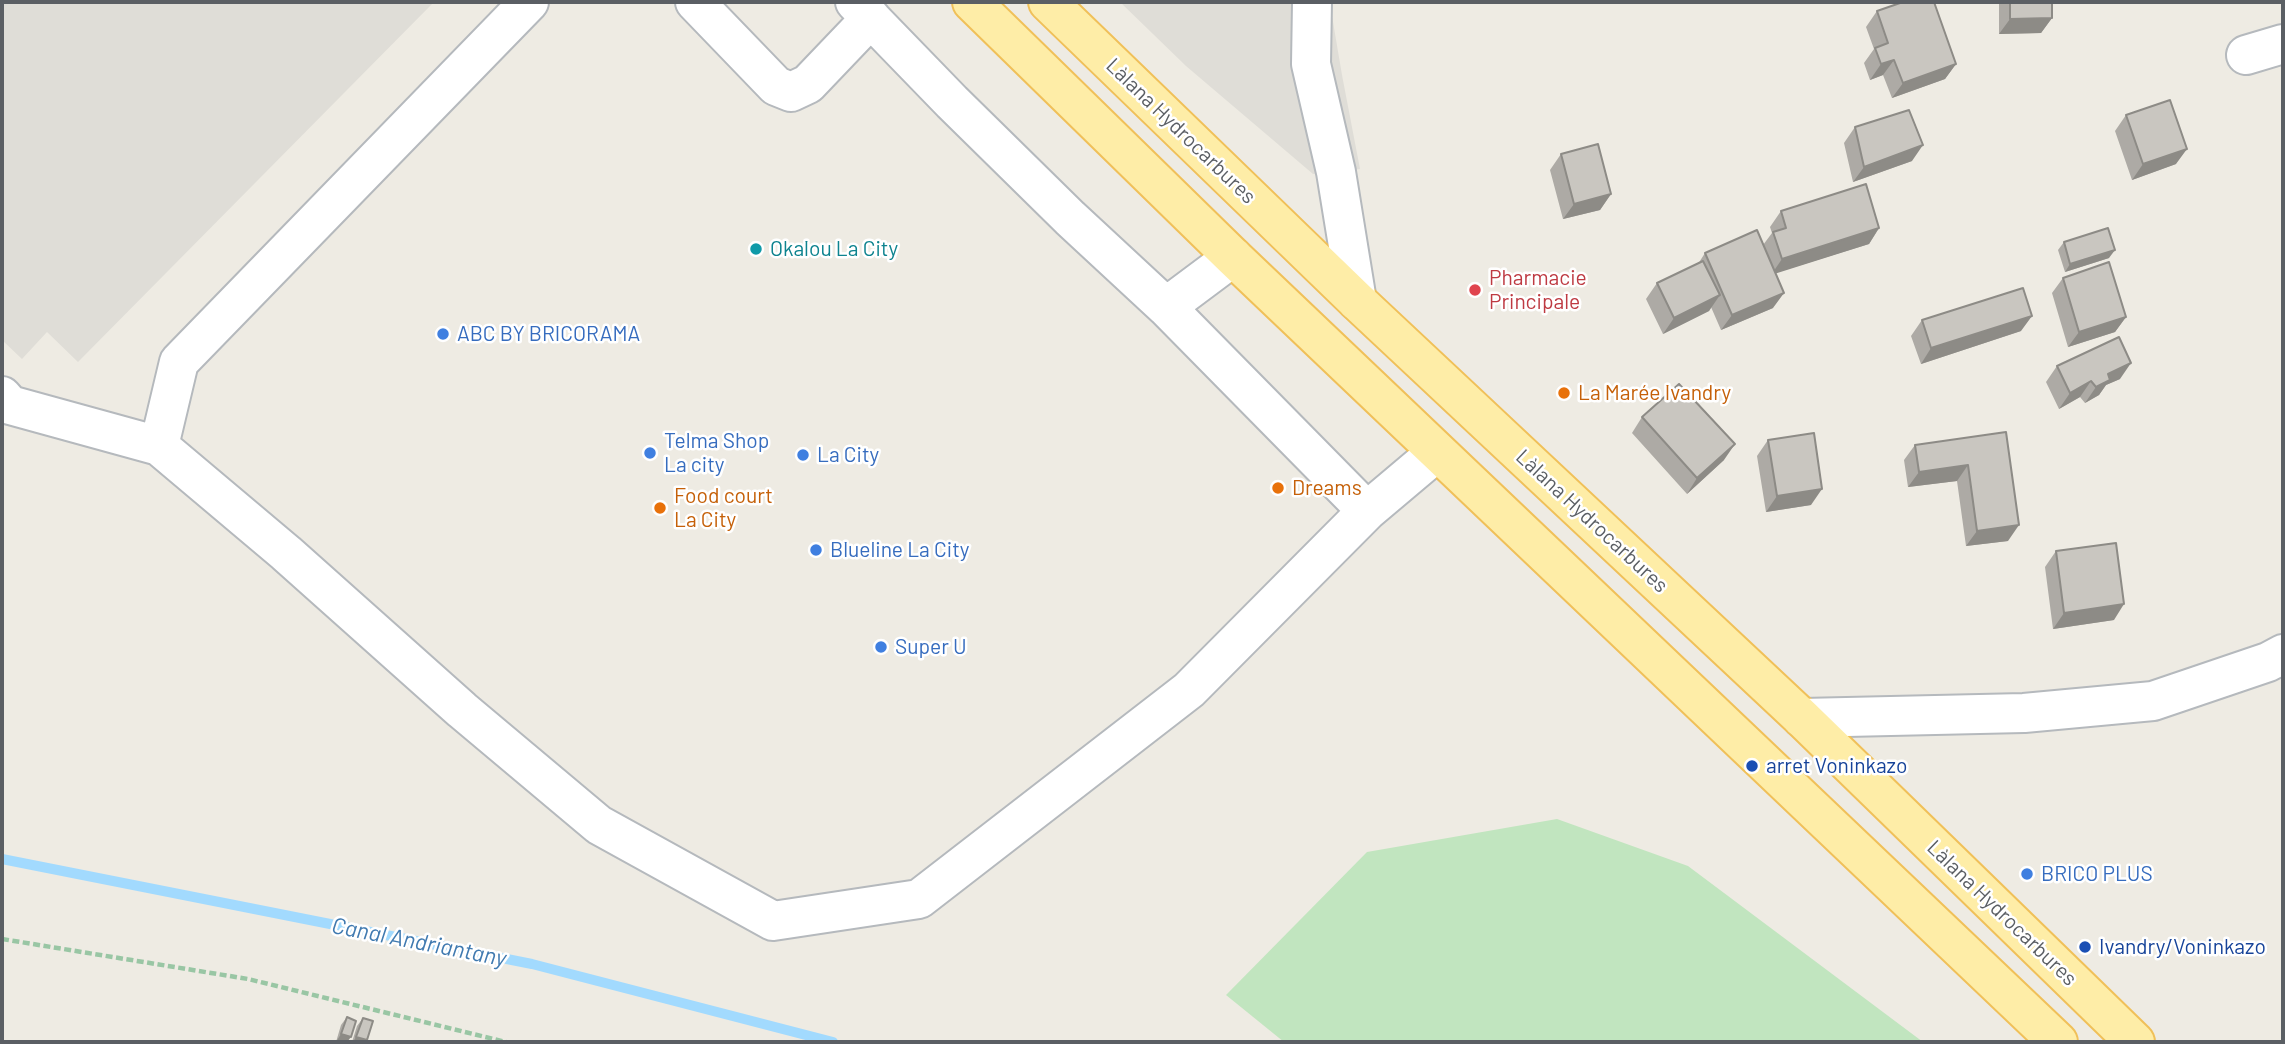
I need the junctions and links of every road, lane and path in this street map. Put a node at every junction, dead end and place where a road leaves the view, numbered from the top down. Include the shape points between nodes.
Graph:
1 (529, 2) edge
2 (695, 2) edge
3 (972, 2) edge
4 (1048, 2) edge
5 (1312, 2) edge
6 (863, 10) edge
7 (2283, 44) edge
8 (2246, 55) dead end
9 (1233, 257) junction
10 (1357, 301) junction
11 (1166, 307) junction
12 (2, 396) edge
13 (159, 446) junction
14 (1437, 452) junction
15 (1367, 511) junction
16 (2283, 654) edge
17 (1802, 718) junction
18 (2, 939) edge
19 (506, 1042) edge
20 (2058, 1042) edge
21 (2135, 1042) edge

1 - 13 street via 179,362
2 - 6 street via 776,86 791,92 808,84
3 - 9 main road
4 - 10 main road, Làlana Hydrocarbures
5 - 10 street via 1311,64 1336,172
6 - 11 street via 1070,218
7 - 8 street
9 - 11 street
9 - 14 main road
10 - 17 main road, Làlana Hydrocarbures
11 - 15 street
12 - 13 street via 10,405
13 - 15 street via 599,825 773,921 919,899 1189,690
14 - 15 street
14 - 20 main road
16 - 17 street via 2153,701 2024,713
17 - 21 main road, Làlana Hydrocarbures
18 - 19 path via 248,979

